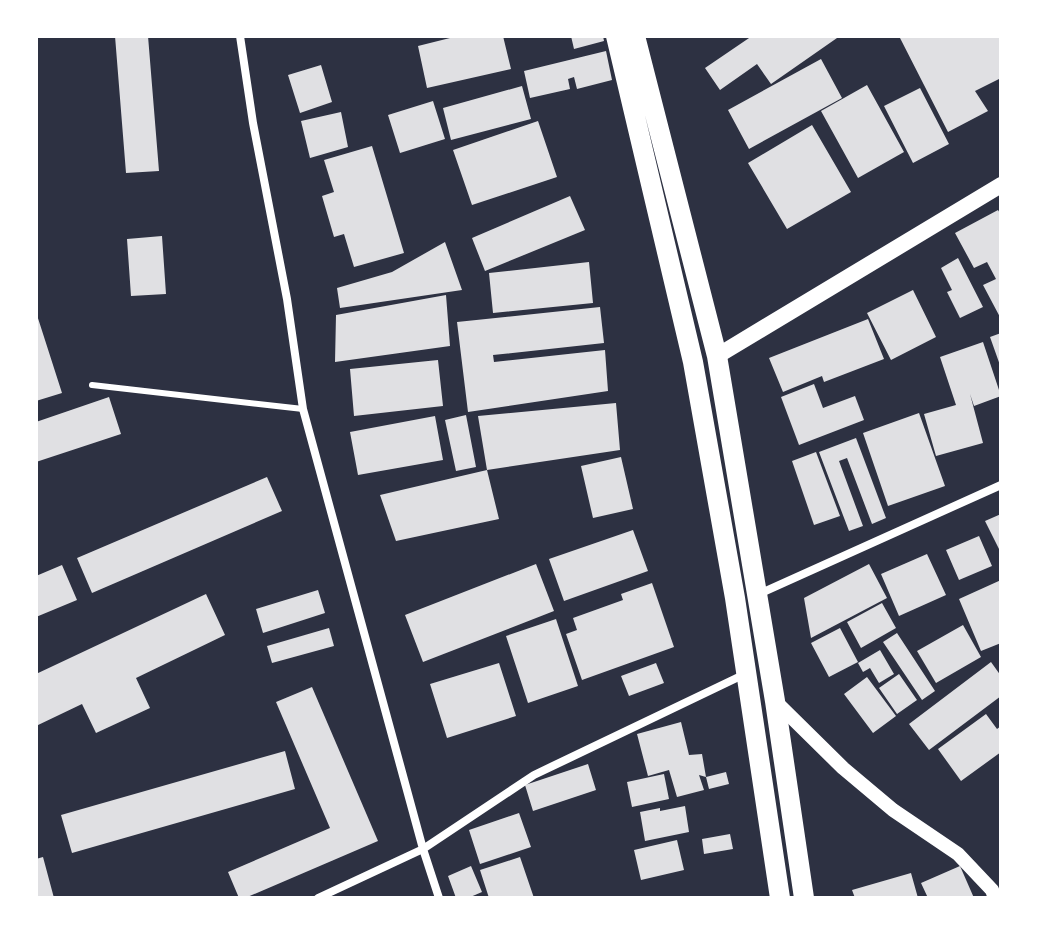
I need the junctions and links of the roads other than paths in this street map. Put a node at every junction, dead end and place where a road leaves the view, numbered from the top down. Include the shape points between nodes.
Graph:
1 (240, 36) edge
2 (616, 36) edge
3 (635, 36) edge
4 (1001, 185) edge
5 (717, 356) junction
6 (92, 385) dead end
7 (303, 409) junction
8 (1001, 485) edge
9 (758, 594) junction
10 (746, 673) junction
11 (775, 701) junction
12 (423, 849) junction
13 (318, 898) edge
14 (439, 898) edge
15 (780, 898) edge
16 (804, 898) edge
17 (995, 898) edge

1 - 7 street
2 - 10 main road via 693,362
3 - 5 main road
4 - 5 main road
5 - 9 main road
6 - 7 lane
7 - 12 street
8 - 9 street
9 - 11 main road
10 - 12 street via 534,775
10 - 15 main road
11 - 16 main road
11 - 17 street via 893,810 958,854
12 - 13 street
12 - 14 street

